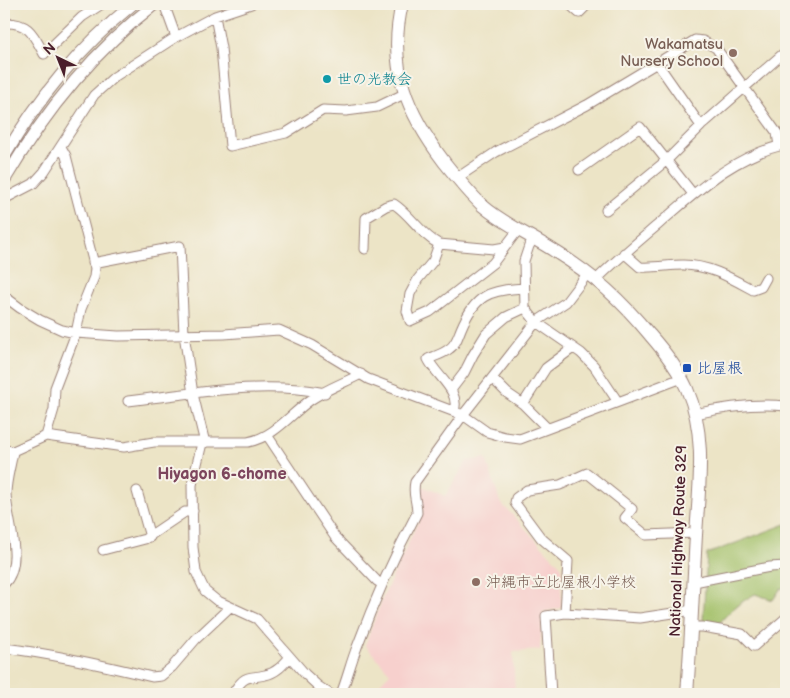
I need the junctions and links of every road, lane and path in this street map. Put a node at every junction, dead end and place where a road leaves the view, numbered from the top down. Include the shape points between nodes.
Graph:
1 (102, 4) edge
2 (133, 4) edge
3 (156, 4) edge
4 (164, 4) edge
5 (251, 4) edge
6 (402, 4) edge
7 (569, 4) edge
8 (588, 4) edge
9 (215, 16) junction
10 (4, 23) edge
11 (176, 37) junction
12 (784, 57) edge
13 (657, 63) junction
14 (744, 89) junction
15 (404, 94) junction
16 (701, 126) junction
17 (782, 145) edge
18 (61, 147) junction
19 (4, 157) edge
20 (667, 160) junction
21 (579, 170) dead end
22 (457, 178) junction
23 (4, 181) edge
24 (693, 194) junction
25 (4, 199) edge
26 (606, 210) dead end
27 (518, 230) junction
28 (534, 239) junction
29 (438, 244) junction
30 (505, 247) junction
31 (365, 249) dead end
32 (624, 253) junction
33 (93, 263) junction
34 (592, 276) junction
35 (766, 278) dead end
36 (524, 288) junction
37 (4, 296) edge
38 (525, 308) junction
39 (536, 322) junction
40 (76, 333) junction
41 (184, 334) junction
42 (573, 348) junction
43 (361, 374) junction
44 (492, 378) junction
45 (682, 378) junction
46 (451, 390) junction
47 (325, 393) junction
48 (193, 394) junction
49 (128, 401) dead end
50 (618, 402) junction
51 (523, 404) junction
52 (786, 406) edge
53 (454, 412) junction
54 (695, 414) junction
55 (463, 415) junction
56 (547, 428) junction
57 (46, 436) junction
58 (267, 436) junction
59 (204, 443) junction
60 (8, 450) edge
61 (136, 491) dead end
62 (193, 511) junction
63 (696, 533) junction
64 (150, 537) junction
65 (103, 550) dead end
66 (786, 566) edge
67 (694, 582) junction
68 (4, 584) edge
69 (382, 584) junction
70 (230, 607) junction
71 (693, 610) junction
72 (565, 613) junction
73 (786, 618) edge
74 (692, 627) junction
75 (4, 648) edge
76 (290, 657) junction
77 (236, 694) edge
78 (330, 694) edge
79 (341, 694) edge
80 (551, 694) edge
81 (687, 694) edge

1 - 10 street via 82,17 44,54 29,29
2 - 19 main road via 100,32 61,74
3 - 23 main road via 109,43 76,77 48,112
4 - 11 street
5 - 9 street
6 - 15 highway, National Highway Route 329 via 397,52
7 - 8 street via 579,13
9 - 11 street
9 - 15 street via 230,146 286,133 323,110 377,107
11 - 18 street via 104,85 87,105
12 - 14 street
13 - 14 street via 695,40 703,41 716,48
13 - 16 street
13 - 22 street via 588,105 496,152
14 - 16 street
14 - 17 street
15 - 22 highway, National Highway Route 329 via 424,134
16 - 20 street
17 - 24 street via 736,163
18 - 25 street via 33,184
18 - 33 street
20 - 21 street via 640,126
20 - 24 street
20 - 26 street
22 - 27 highway, National Highway Route 329 via 485,207
24 - 32 street
27 - 28 highway, National Highway Route 329
27 - 30 street
28 - 34 highway, National Highway Route 329
28 - 36 street via 524,261
29 - 30 street
29 - 30 street via 433,261 410,294 407,311 410,321 444,302 493,263
29 - 31 street via 394,204 366,218
32 - 34 street
32 - 35 street via 640,267 699,266 721,272 753,290 761,287
33 - 40 street via 94,277 81,309
33 - 41 street via 180,246
34 - 39 street via 566,302
34 - 45 highway, National Highway Route 329 via 632,314
36 - 38 street
36 - 46 street via 490,293 476,303 468,312 450,349 428,359
37 - 40 street via 40,320
38 - 39 street
38 - 46 street via 506,317 486,334
39 - 42 street
39 - 44 street
40 - 41 street via 118,336
40 - 57 street via 56,388
41 - 43 street via 279,330
41 - 48 street
42 - 50 street via 594,366
42 - 51 street via 546,368
43 - 47 street
43 - 53 street
44 - 51 street
44 - 55 street
45 - 50 street
45 - 54 highway, National Highway Route 329
46 - 53 street via 456,404
47 - 48 street via 301,388
47 - 58 street via 310,401
48 - 49 street
48 - 59 street
50 - 56 street
51 - 56 street
52 - 54 street via 737,406
53 - 55 street
54 - 63 highway, National Highway Route 329 via 701,460
55 - 56 street via 487,432 505,437 520,439
55 - 69 street via 415,482 413,492 417,513
57 - 59 street via 124,447 154,442
57 - 60 street
58 - 59 street via 248,442
58 - 69 street via 335,537
59 - 62 street via 192,485
60 - 68 street via 6,493 15,560 12,573
61 - 64 street
62 - 64 street via 186,512
62 - 70 street via 196,572 205,591
63 - 67 highway, National Highway Route 329
63 - 72 street via 646,535 625,518 632,509 587,473 560,485 527,490 516,498 515,503 541,538 568,561
64 - 65 street
66 - 67 street
67 - 71 highway, National Highway Route 329
69 - 79 street
70 - 75 street via 161,676 152,677 91,662
70 - 76 street via 257,619
71 - 72 street via 640,618
71 - 74 highway, National Highway Route 329
72 - 80 street via 546,616
73 - 74 street via 754,646 742,634
74 - 81 highway, National Highway Route 329
76 - 77 street via 279,669 266,675 246,677 235,690
76 - 78 street

